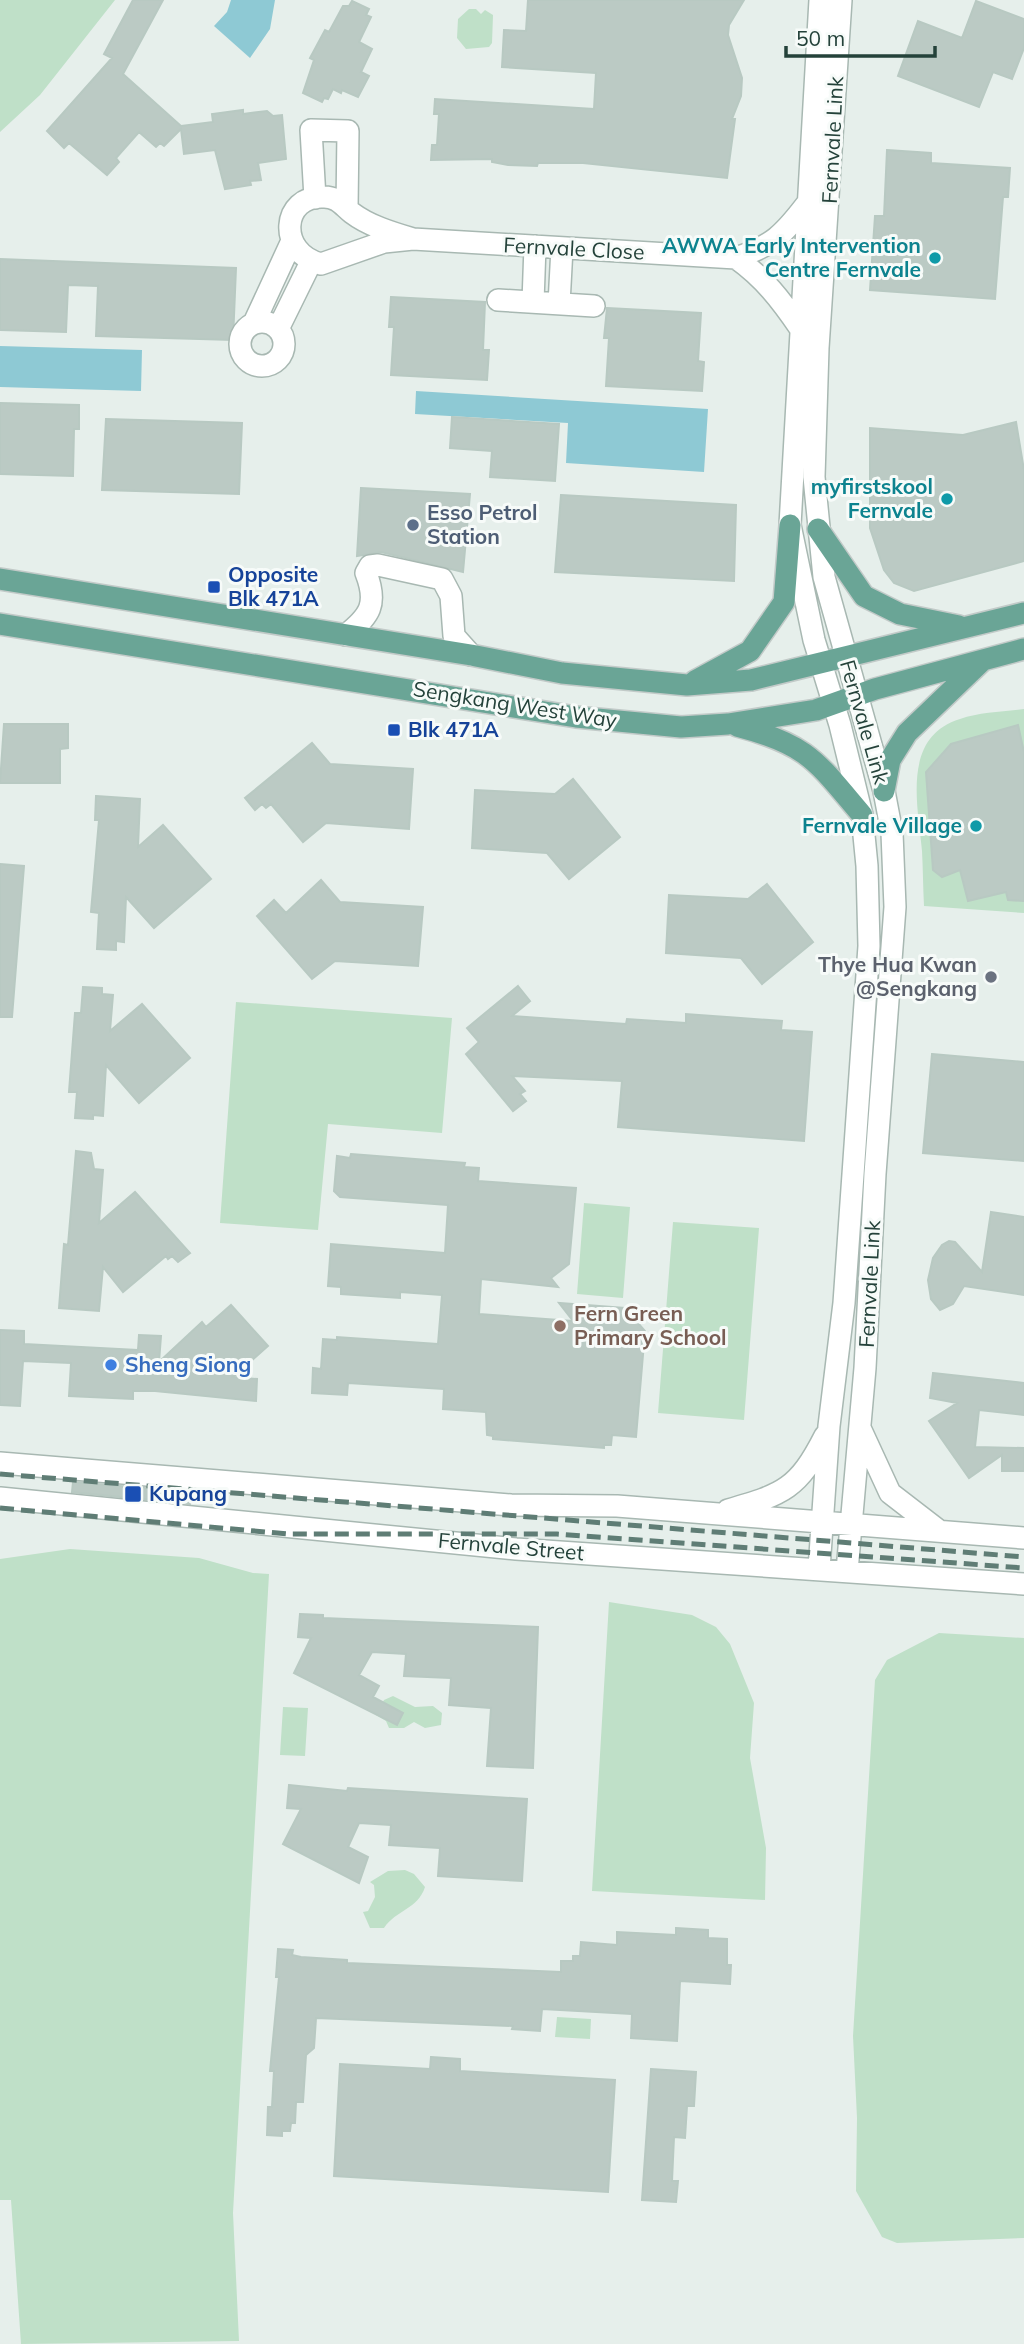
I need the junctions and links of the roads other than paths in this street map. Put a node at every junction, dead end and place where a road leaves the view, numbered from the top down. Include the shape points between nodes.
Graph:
1 (820, 0) edge
2 (841, 0) edge
3 (315, 198) junction
4 (806, 205) junction
5 (347, 208) junction
6 (413, 239) junction
7 (291, 243) junction
8 (535, 246) junction
9 (562, 248) junction
10 (736, 258) junction
11 (311, 262) junction
12 (498, 300) dead end
13 (533, 302) junction
14 (559, 304) junction
15 (594, 306) dead end
16 (254, 323) junction
17 (800, 328) junction
18 (278, 329) junction
19 (790, 525) junction
20 (818, 528) junction
21 (0, 579) edge
22 (1024, 613) edge
23 (0, 624) edge
24 (968, 628) junction
25 (346, 635) junction
26 (1024, 649) edge
27 (471, 655) junction
28 (844, 656) junction
29 (982, 661) junction
30 (821, 663) junction
31 (687, 685) junction
32 (856, 696) junction
33 (833, 704) junction
34 (728, 724) junction
35 (884, 792) junction
36 (862, 815) junction
37 (829, 1426) junction
38 (859, 1426) junction
39 (0, 1463) edge
40 (0, 1497) edge
41 (712, 1514) junction
42 (822, 1521) junction
43 (851, 1524) junction
44 (939, 1531) junction
45 (1024, 1538) edge
46 (819, 1569) junction
47 (847, 1571) junction
48 (1024, 1584) edge

1 - 4 street, Fernvale Link
2 - 20 street, Fernvale Link via 818,348 814,477
3 - 5 street, Fernvale Close via 335,199
3 - 5 street via 311,130 348,131
3 - 7 street via 295,211 290,221
4 - 10 street, Fernvale Close via 783,235 766,248
4 - 17 street, Fernvale Link
5 - 6 street, Fernvale Close via 387,231
6 - 8 street, Fernvale Close
6 - 11 street, Fernvale Close via 384,242 331,264
7 - 11 street
7 - 16 street
8 - 9 street, Fernvale Close
8 - 13 street
9 - 10 street, Fernvale Close
9 - 14 street
10 - 17 street via 779,295
11 - 18 street
12 - 13 street
13 - 14 street
14 - 15 street
16 - 18 street
16 - 18 street via 244,330 239,342 241,355 262,367 275,363 283,353 284,340
17 - 19 street, Fernvale Link
19 - 30 street, Fernvale Link
19 - 31 main road via 783,603 768,628 750,651
20 - 24 main road via 864,596 900,614
20 - 28 street, Fernvale Link via 824,577
21 - 25 main road, Sengkang West Way
22 - 24 main road, Sengkang West Way
23 - 34 main road, Sengkang West Way via 576,717 681,727
24 - 28 main road, Sengkang West Way
25 - 27 main road, Sengkang West Way
25 - 27 street via 364,621 372,605 366,573 370,566 378,565 442,579 452,596 454,636
26 - 29 main road, Sengkang West Way
27 - 31 main road, Sengkang West Way via 562,673
28 - 30 main road, Sengkang West Way
28 - 32 street, Fernvale Link
29 - 32 main road, Sengkang West Way
29 - 35 main road via 907,733 890,760
30 - 31 main road, Sengkang West Way via 751,680
30 - 33 street, Fernvale Link
32 - 33 main road, Sengkang West Way
32 - 35 street, Fernvale Link
33 - 34 main road, Sengkang West Way
33 - 36 street, Fernvale Link
34 - 36 main road via 774,736 805,751
35 - 38 street, Fernvale Link via 892,833 895,907
36 - 37 street, Fernvale Link via 869,946 844,1303
37 - 41 street via 807,1470 791,1484 774,1496
37 - 42 street, Fernvale Link
38 - 43 street, Fernvale Link
38 - 44 street via 890,1493
39 - 41 street, Fernvale Street via 511,1505 617,1506
40 - 46 street, Fernvale Street via 516,1549
41 - 42 street, Fernvale Street
42 - 43 street, Fernvale Street
42 - 46 street, Fernvale Link
43 - 44 street, Fernvale Street
43 - 47 street, Fernvale Link
44 - 45 street, Fernvale Street
46 - 47 street, Fernvale Street
47 - 48 street, Fernvale Street

